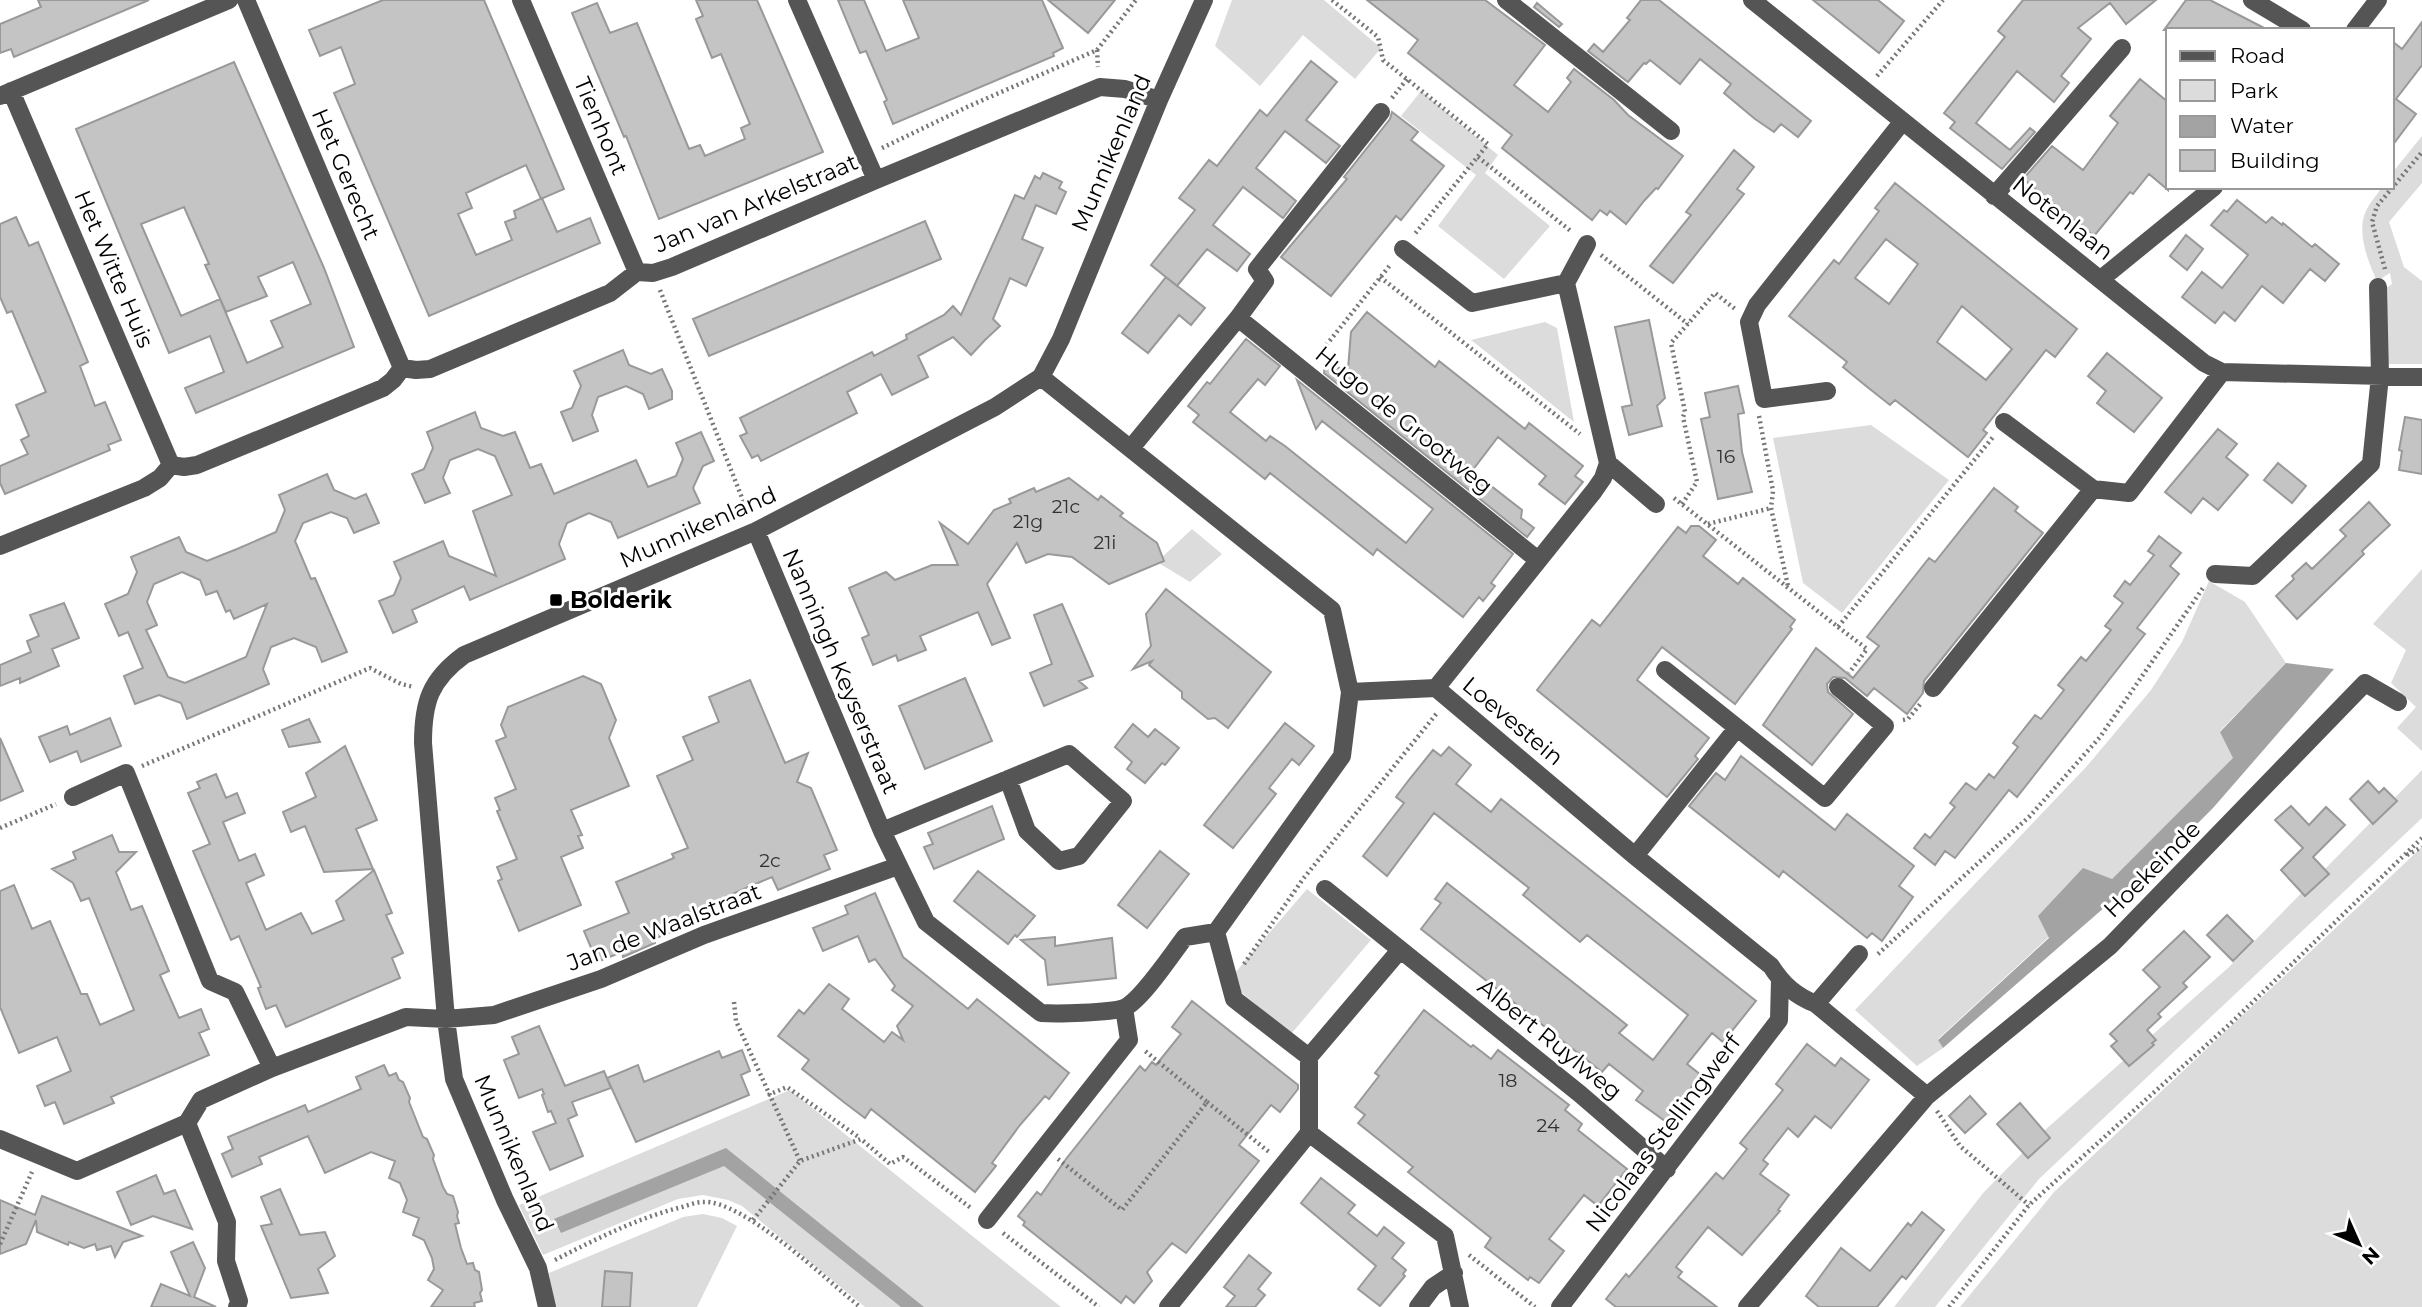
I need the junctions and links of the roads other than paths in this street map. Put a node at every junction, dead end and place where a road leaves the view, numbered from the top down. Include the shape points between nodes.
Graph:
1 (229, 0) edge
2 (246, 0) edge
3 (521, 0) edge
4 (797, 0) edge
5 (1204, 0) edge
6 (1506, 0) edge
7 (1752, 0) edge
8 (2252, 0) edge
9 (2378, 0) edge
10 (2299, 28) edge
11 (2357, 28) edge
12 (2122, 48) dead end
13 (6, 94) edge
14 (1159, 100) junction
15 (1381, 113) dead end
16 (1903, 121) junction
17 (1671, 131) dead end
18 (876, 180) junction
19 (2212, 189) edge
20 (1994, 196) junction
21 (1587, 244) dead end
22 (1402, 249) road end
23 (645, 272) junction
24 (2101, 279) junction
25 (1566, 283) junction
26 (2378, 286) road end
27 (1238, 318) junction
28 (402, 368) junction
29 (2222, 372) junction
30 (2380, 376) junction
31 (1041, 377) junction
32 (2422, 377) edge
33 (1827, 391) dead end
34 (2004, 422) road end
35 (1131, 447) junction
36 (1607, 458) junction
37 (171, 465) junction
38 (2093, 489) junction
39 (1656, 504) road end
40 (756, 531) junction
41 (0, 546) edge
42 (1538, 560) junction
43 (2215, 574) road end
44 (1665, 670) dead end
45 (1838, 687) road end
46 (1933, 688) road end
47 (1350, 692) junction
48 (1443, 694) junction
49 (2398, 702) dead end
50 (1737, 727) junction
51 (1007, 779) junction
52 (73, 797) road end
53 (882, 831) junction
54 (1635, 856) junction
55 (898, 866) junction
56 (1325, 889) dead end
57 (1216, 932) junction
58 (1400, 950) junction
59 (1859, 954) road end
60 (1780, 980) junction
61 (1816, 1004) junction
62 (1124, 1007) junction
63 (446, 1020) junction
64 (1309, 1058) junction
65 (272, 1068) junction
66 (1927, 1096) junction
67 (187, 1123) junction
68 (1308, 1133) junction
69 (0, 1139) edge
70 (1667, 1169) junction
71 (987, 1220) road end
72 (1454, 1273) junction
73 (237, 1307) edge
74 (547, 1307) edge
75 (1168, 1307) edge
76 (1418, 1307) edge
77 (1460, 1307) edge
78 (1560, 1307) edge
79 (1747, 1307) edge

1 - 13 street
2 - 28 street, Het Gerecht
3 - 23 street, Tienhont
4 - 18 street
5 - 14 street, Munnikenland
6 - 17 street
7 - 16 street, Notenlaan
8 - 10 street
9 - 11 street
12 - 20 street
13 - 37 street, Het Witte Huis
14 - 18 street, Jan van Arkelstraat via 1125,89 1100,88
14 - 31 street, Munnikenland via 1062,339
15 - 27 street via 1257,269 1265,281
16 - 20 street, Notenlaan
16 - 33 street via 1749,321 1764,399
18 - 23 street, Jan van Arkelstraat via 671,267
19 - 24 street
20 - 24 street, Notenlaan
21 - 25 street
22 - 25 street via 1472,303
23 - 28 street, Jan van Arkelstraat via 610,293 430,369
24 - 29 street, Notenlaan via 2204,363
25 - 36 street
26 - 30 street
27 - 35 street
27 - 42 street, Hugo de Grootweg
28 - 37 street via 383,388 197,465
29 - 30 street
29 - 38 street via 2129,492
30 - 32 street
30 - 43 street via 2371,464 2253,576
31 - 35 street
31 - 40 street, Munnikenland via 995,408
34 - 38 street
35 - 47 street via 1332,610
36 - 39 street
36 - 42 street via 1603,478
37 - 41 street via 144,488
38 - 46 street
40 - 53 street, Nanningh Keyserstraat
40 - 63 street, Munnikenland via 464,655 445,669 423,716 423,743
42 - 48 street
44 - 50 street
45 - 50 street via 1885,726 1825,798
47 - 48 street, Loevestein
47 - 57 street via 1342,756
48 - 54 street, Loevestein
49 - 66 street, Hoekeinde via 2365,683 2110,946
50 - 54 street
51 - 51 street, Nanningh Keyserstraat via 1027,831 1059,861 1079,856 1123,801 1069,754
51 - 53 street, Nanningh Keyserstraat
52 - 65 street via 126,773 210,981 235,992
53 - 55 street, Nanningh Keyserstraat
54 - 60 street, Loevestein via 1771,966
55 - 62 street, Nanningh Keyserstraat via 926,922 1041,1013
55 - 63 street, Jan de Waalstraat via 704,935 601,979 494,1015
56 - 58 street, Albert Ruylweg
57 - 62 street via 1185,937 1140,995
57 - 64 street via 1234,999
58 - 64 street
58 - 70 street, Albert Ruylweg
59 - 61 street
60 - 61 street via 1799,997
60 - 70 street, Nicolaas Stellingwerf via 1779,1020
61 - 66 street
62 - 71 street via 1129,1040
63 - 65 street, Jan de Waalstraat via 406,1017
63 - 74 street, Munnikenland via 454,1079 538,1268
64 - 68 street
65 - 67 street, Jan de Waalstraat via 201,1100
66 - 79 street, Hoekeinde
67 - 69 street via 77,1171
67 - 73 street via 227,1222 226,1261
68 - 72 street via 1445,1236
68 - 75 street
70 - 78 street, Nicolaas Stellingwerf
72 - 76 street via 1433,1287
72 - 77 street

